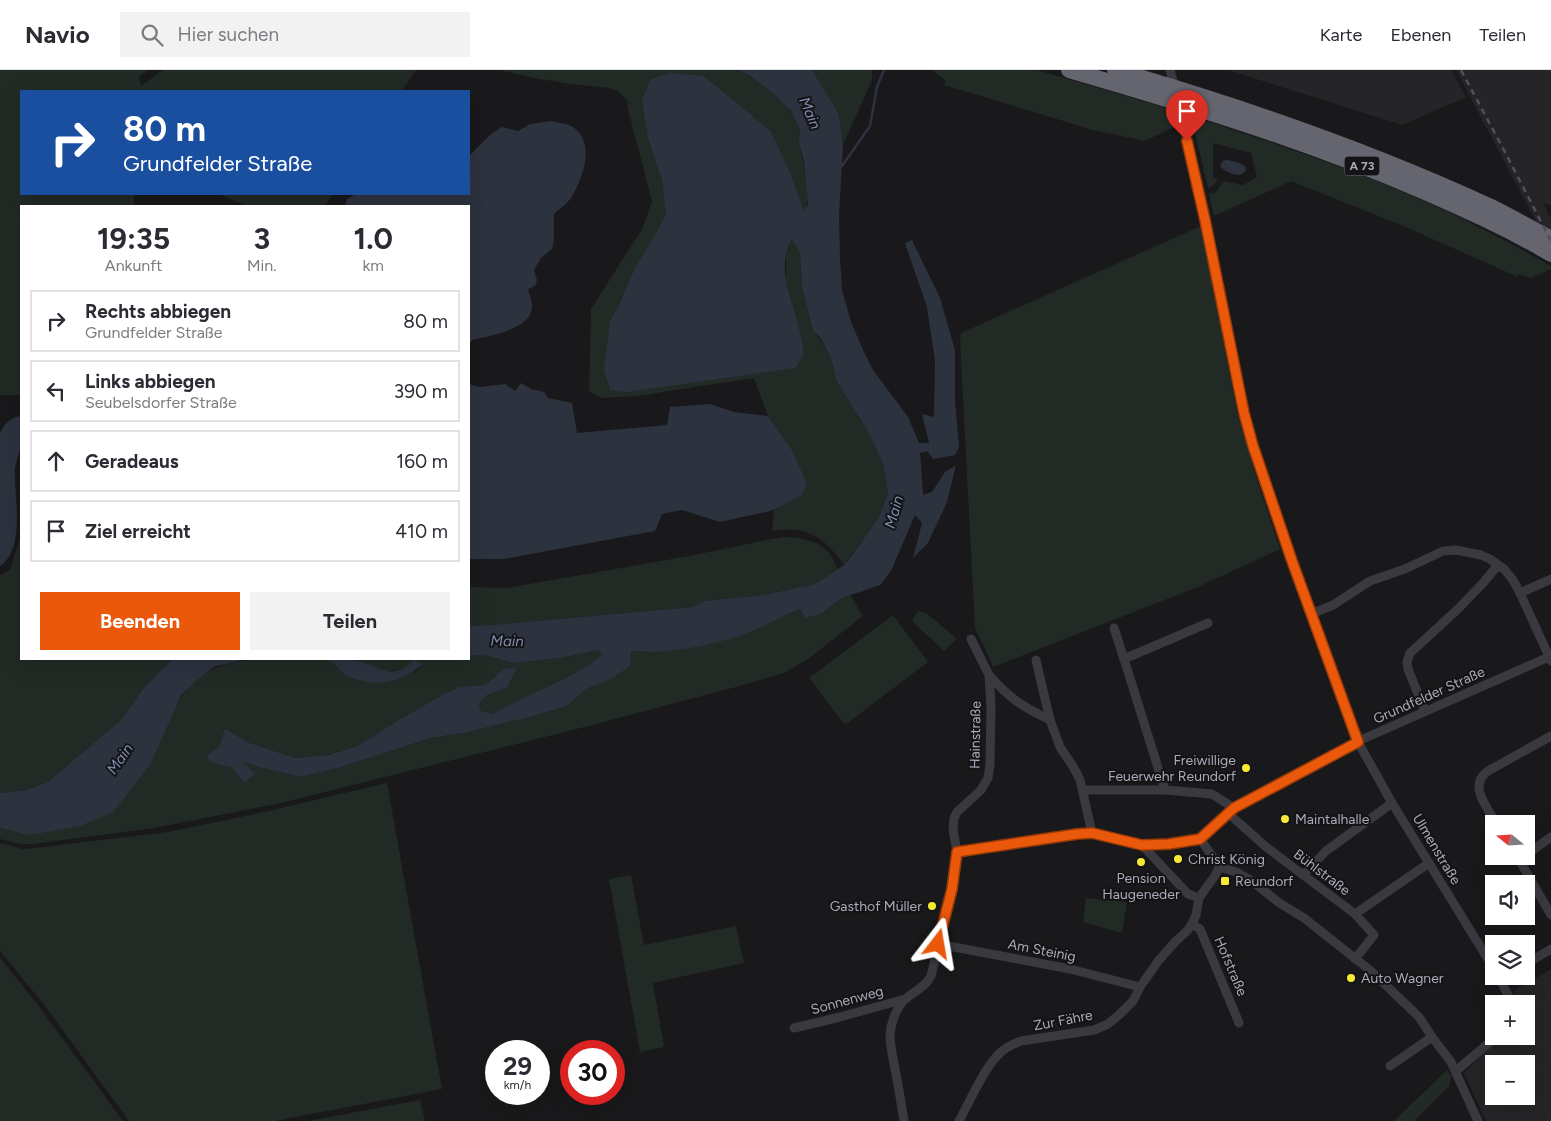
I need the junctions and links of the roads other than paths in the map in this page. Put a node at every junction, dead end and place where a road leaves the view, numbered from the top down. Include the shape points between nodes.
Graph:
1 (1069, 70) edge
2 (1114, 70) edge
3 (1170, 70) edge
4 (1152, 87) junction
5 (1215, 107) junction
6 (1551, 239) edge
7 (1551, 254) edge
8 (1498, 565) junction
9 (1551, 579) edge
10 (1520, 593) junction
11 (1311, 614) junction
12 (1208, 623) dead end
13 (1114, 628) dead end
14 (971, 639) dead end
15 (1550, 658) edge
16 (1124, 659) junction
17 (1036, 660) dead end
18 (989, 675) junction
19 (1425, 711) junction
20 (1050, 720) junction
21 (1551, 736) edge
22 (1358, 742) junction
23 (1083, 790) junction
24 (1165, 790) junction
25 (1392, 803) junction
26 (1231, 811) junction
27 (1492, 815) edge
28 (1092, 833) junction
29 (1551, 837) edge
30 (1200, 839) junction
31 (1142, 845) junction
32 (1535, 848) edge
33 (957, 852) junction
34 (1429, 863) junction
35 (1526, 865) edge
36 (1220, 867) junction
37 (1303, 875) junction
38 (1199, 898) junction
39 (1355, 914) junction
40 (1551, 915) edge
41 (1192, 924) junction
42 (938, 944) junction
43 (1551, 949) edge
44 (1485, 954) edge
45 (1355, 958) junction
46 (1535, 959) edge
47 (1140, 986) junction
48 (905, 999) junction
49 (1239, 1023) dead end
50 (794, 1028) dead end
51 (1432, 1037) junction
52 (1487, 1045) edge
53 (1390, 1066) dead end
54 (1456, 1072) junction
55 (904, 1121) edge
56 (958, 1121) edge
57 (1478, 1121) edge

1 - 4 highway, A 73
2 - 4 highway, A 73
3 - 11 street, Ulmenstraße via 1205,220 1244,413 1264,482
4 - 5 highway, A 73
5 - 6 highway, A 73 via 1341,145 1442,185
5 - 7 highway, A 73 via 1440,198
8 - 10 street via 1513,580
8 - 11 street via 1481,556 1456,550 1443,551 1370,581 1333,605
8 - 19 street via 1458,609 1410,653 1408,669
9 - 10 street
10 - 15 street
11 - 22 street, Ulmenstraße
12 - 16 street
13 - 16 street
14 - 18 street, Hainstraße
15 - 19 street, Grundfelder Straße
16 - 24 street
17 - 20 street
18 - 20 street via 1024,707
18 - 33 street, Hainstraße via 988,778 954,818
19 - 22 street, Grundfelder Straße
20 - 23 street
21 - 27 street via 1481,778 1478,789
22 - 25 street, Ulmenstraße
22 - 26 street, Grundfelder Straße
23 - 24 street, Bühlstraße
23 - 28 street
24 - 26 street, Bühlstraße via 1212,794 1225,802
25 - 34 street, Ulmenstraße
25 - 37 street via 1326,851
26 - 30 street, Grundfelder Straße
26 - 37 street, Bühlstraße via 1265,846
28 - 31 street
28 - 33 street
29 - 32 street
30 - 31 street
30 - 36 street
31 - 38 street via 1188,894
33 - 42 street, Hainstraße via 952,889
34 - 39 street
34 - 44 street, Ulmenstraße
35 - 40 street
36 - 38 street, Zur Fähre
36 - 45 street via 1252,881
37 - 39 street, Bühlstraße
38 - 41 street, Zur Fähre
39 - 45 street, Bühlstraße via 1374,935
41 - 47 street, Zur Fähre
41 - 49 street, Hofstraße via 1200,929
42 - 47 street, Am Steinig
42 - 48 street, Hainstraße via 928,981
43 - 46 street
45 - 51 street via 1419,1017
47 - 56 street, Zur Fähre via 1133,1001 1108,1024 1094,1030 1010,1045 990,1065
48 - 50 street, Sonnenweg
48 - 55 street via 894,1017 890,1035
51 - 53 street
51 - 54 street
52 - 54 street
54 - 57 street

